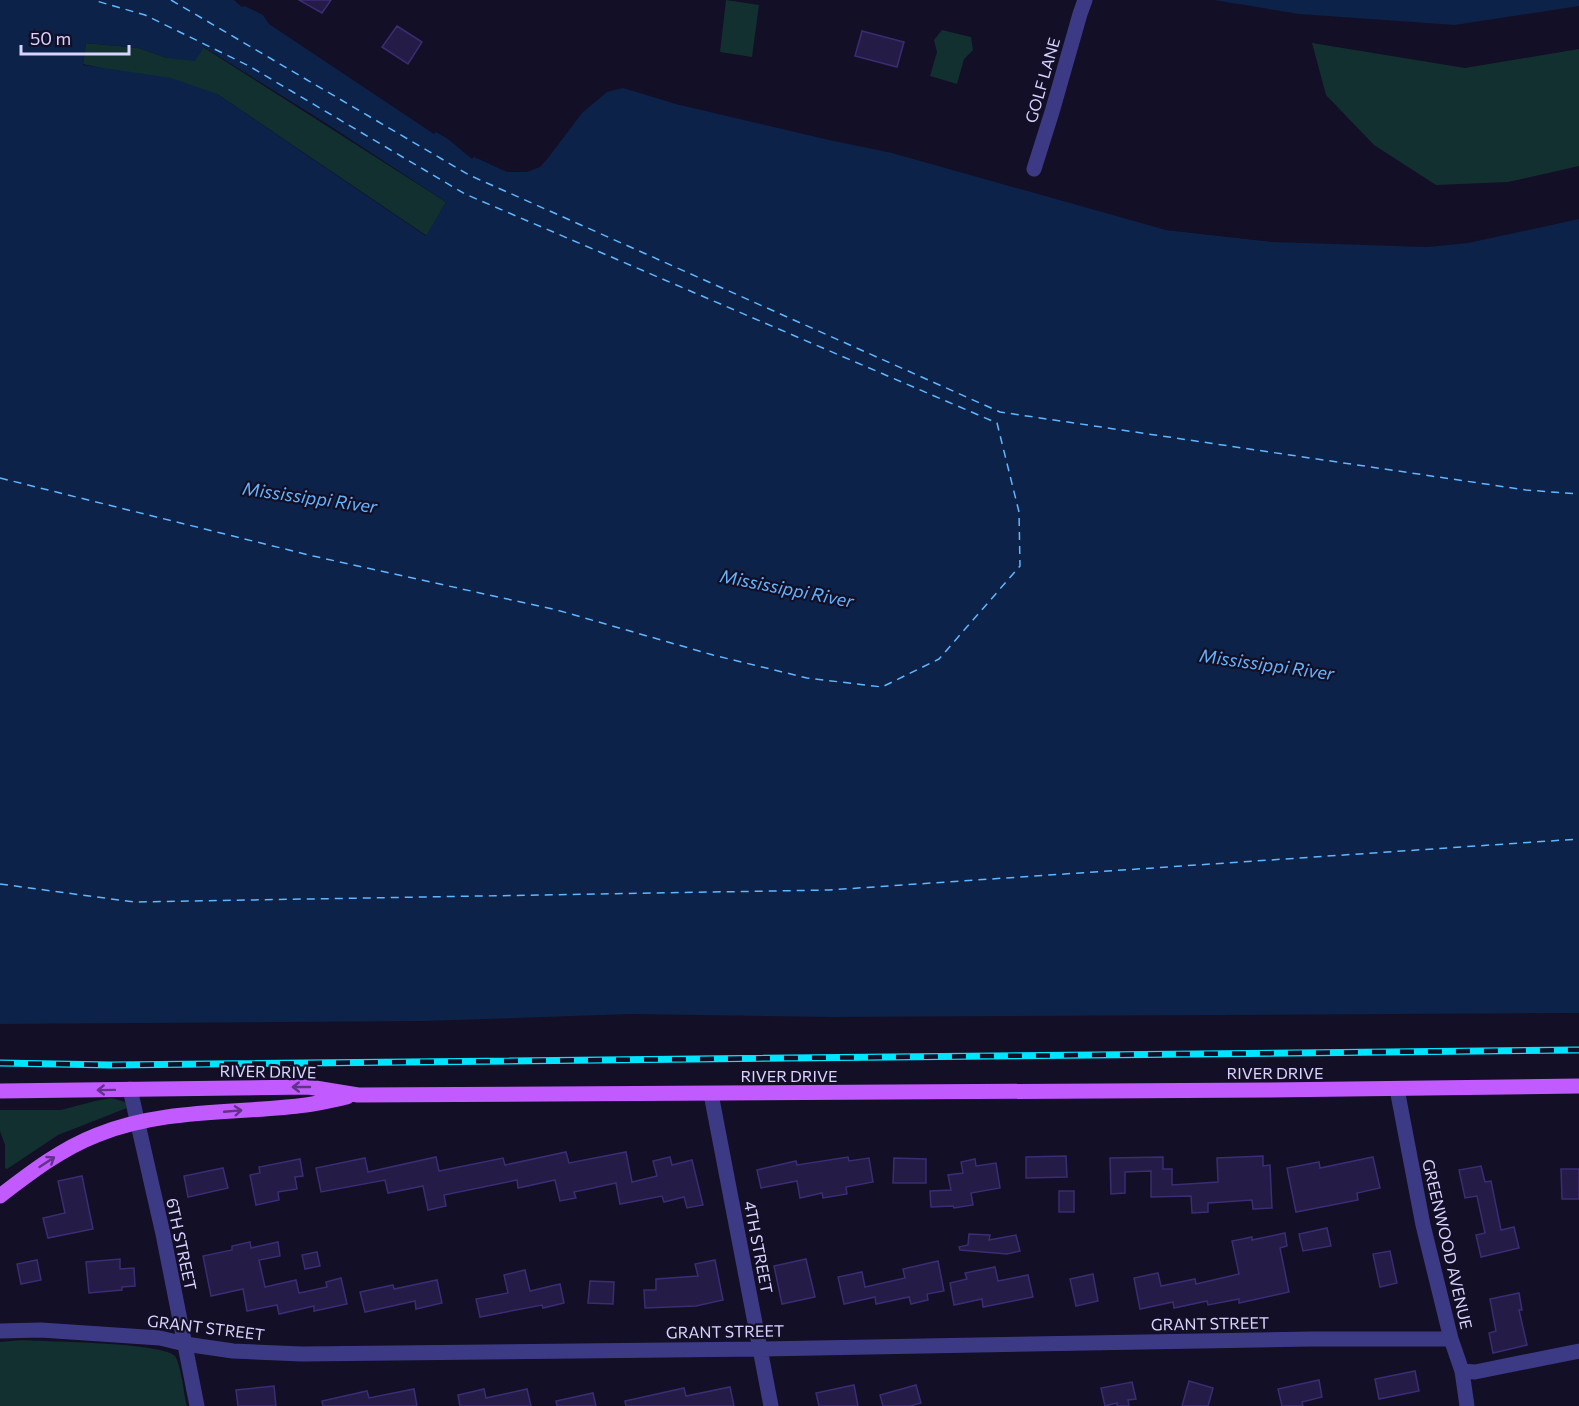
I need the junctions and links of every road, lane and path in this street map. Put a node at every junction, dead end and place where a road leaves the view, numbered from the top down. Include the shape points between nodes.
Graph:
1 (1085, 0) edge
2 (1034, 169) dead end
3 (1579, 1086) edge
4 (130, 1089) junction
5 (1397, 1089) junction
6 (0, 1091) edge
7 (711, 1094) junction
8 (358, 1095) junction
9 (137, 1123) junction
10 (0, 1196) edge
11 (0, 1331) edge
12 (1451, 1339) junction
13 (185, 1344) junction
14 (760, 1349) junction
15 (1579, 1351) edge
16 (1462, 1371) junction
17 (196, 1406) edge
18 (771, 1406) edge
19 (1467, 1406) edge

1 - 2 street, GOLF LANE
3 - 5 main road, RIVER DRIVE
4 -> 6 main road, RIVER DRIVE
8 -> 4 main road, RIVER DRIVE via 309,1087
4 - 9 street, 6TH STREET
5 - 7 main road, RIVER DRIVE
5 - 12 street, GREENWOOD AVENUE via 1423,1225
7 - 8 main road, RIVER DRIVE
7 - 14 street, 4TH STREET
9 -> 8 main road via 306,1105
10 -> 9 main road via 51,1158 97,1135
9 - 13 street, 6TH STREET
11 - 13 street, GRANT STREET via 160,1338
12 - 14 street, GRANT STREET
12 - 16 street, GREENWOOD AVENUE
13 - 14 street, GRANT STREET via 302,1354
13 - 17 street, 6TH STREET
14 - 18 street, 4TH STREET
15 - 16 street via 1474,1372
16 - 19 street, GREENWOOD AVENUE

